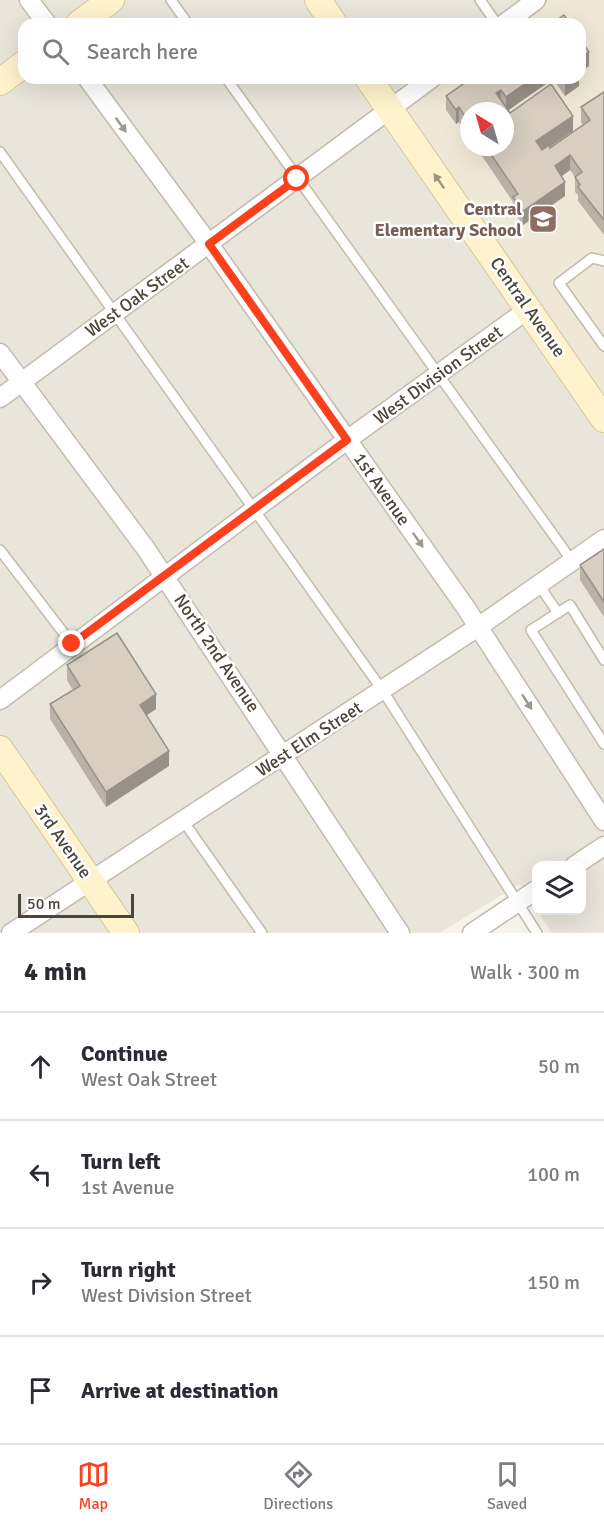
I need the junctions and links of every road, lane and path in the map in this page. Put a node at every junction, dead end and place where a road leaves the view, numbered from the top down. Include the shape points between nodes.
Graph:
1 (29, 0) edge
2 (111, 0) edge
3 (171, 0) edge
4 (318, 0) edge
5 (480, 0) edge
6 (536, 0) edge
7 (42, 18) edge
8 (87, 18) edge
9 (184, 18) edge
10 (330, 18) edge
11 (493, 18) edge
12 (512, 18) edge
13 (18, 68) edge
14 (0, 82) edge
15 (91, 84) edge
16 (230, 84) edge
17 (373, 84) edge
18 (424, 84) edge
19 (389, 110) junction
20 (0, 152) edge
21 (297, 179) junction
22 (209, 244) junction
23 (604, 261) edge
24 (530, 308) junction
25 (115, 313) junction
26 (604, 346) edge
27 (0, 353) edge
28 (439, 375) junction
29 (21, 382) junction
30 (0, 398) edge
31 (604, 419) edge
32 (347, 440) junction
33 (254, 508) junction
34 (604, 539) edge
35 (0, 550) edge
36 (572, 561) junction
37 (164, 576) junction
38 (539, 585) junction
39 (558, 614) junction
40 (478, 627) junction
41 (72, 644) junction
42 (604, 660) edge
43 (383, 690) junction
44 (0, 700) edge
45 (604, 744) edge
46 (0, 749) edge
47 (284, 755) junction
48 (604, 821) edge
49 (184, 822) junction
50 (604, 846) edge
51 (582, 861) edge
52 (92, 883) junction
53 (532, 893) edge
54 (517, 903) junction
55 (11, 933) edge
56 (126, 933) edge
57 (262, 933) edge
58 (400, 933) edge
59 (472, 933) edge
60 (537, 933) edge

1 - 7 street
2 - 8 street
3 - 9 lane
4 - 10 street
5 - 11 lane
6 - 12 street
13 - 14 street
15 -> 22 street, 1st Avenue
16 - 21 lane
17 - 19 street, Central Avenue
18 - 19 street, West Oak Street
19 - 21 street, West Oak Street
24 -> 19 street, Central Avenue
20 - 25 lane
21 - 22 street, West Oak Street
21 - 28 lane
22 - 25 street, West Oak Street
22 - 32 street, 1st Avenue
23 - 26 lane via 592,258 559,283
24 - 28 street, West Division Street
24 - 31 street, Central Avenue
25 - 29 street, West Oak Street
25 - 33 lane
27 - 29 street, North 2nd Avenue
28 - 32 street, West Division Street
28 - 36 lane
29 - 30 street, West Oak Street
29 - 37 street, North 2nd Avenue
32 - 33 street, West Division Street
32 -> 40 street, 1st Avenue
33 - 37 street, West Division Street
33 - 43 lane
34 - 36 street, West Elm Street
35 - 41 lane
36 - 38 street, West Elm Street
37 - 41 street, West Division Street
37 - 47 street, North 2nd Avenue
38 - 39 lane
38 - 40 street, West Elm Street
39 - 42 lane via 570,605
39 - 45 lane via 531,630
40 - 43 street, West Elm Street
40 -> 48 street, 1st Avenue
41 - 44 street, West Division Street
43 - 47 street, West Elm Street
43 - 54 lane
46 - 52 street, 3rd Avenue
47 - 49 street, West Elm Street
47 - 58 street, North 2nd Avenue
49 - 52 street, West Elm Street
49 - 57 lane
50 - 51 street
52 - 55 street, West Elm Street
52 - 56 street, 3rd Avenue
53 - 54 street
54 - 59 street
54 - 60 lane

